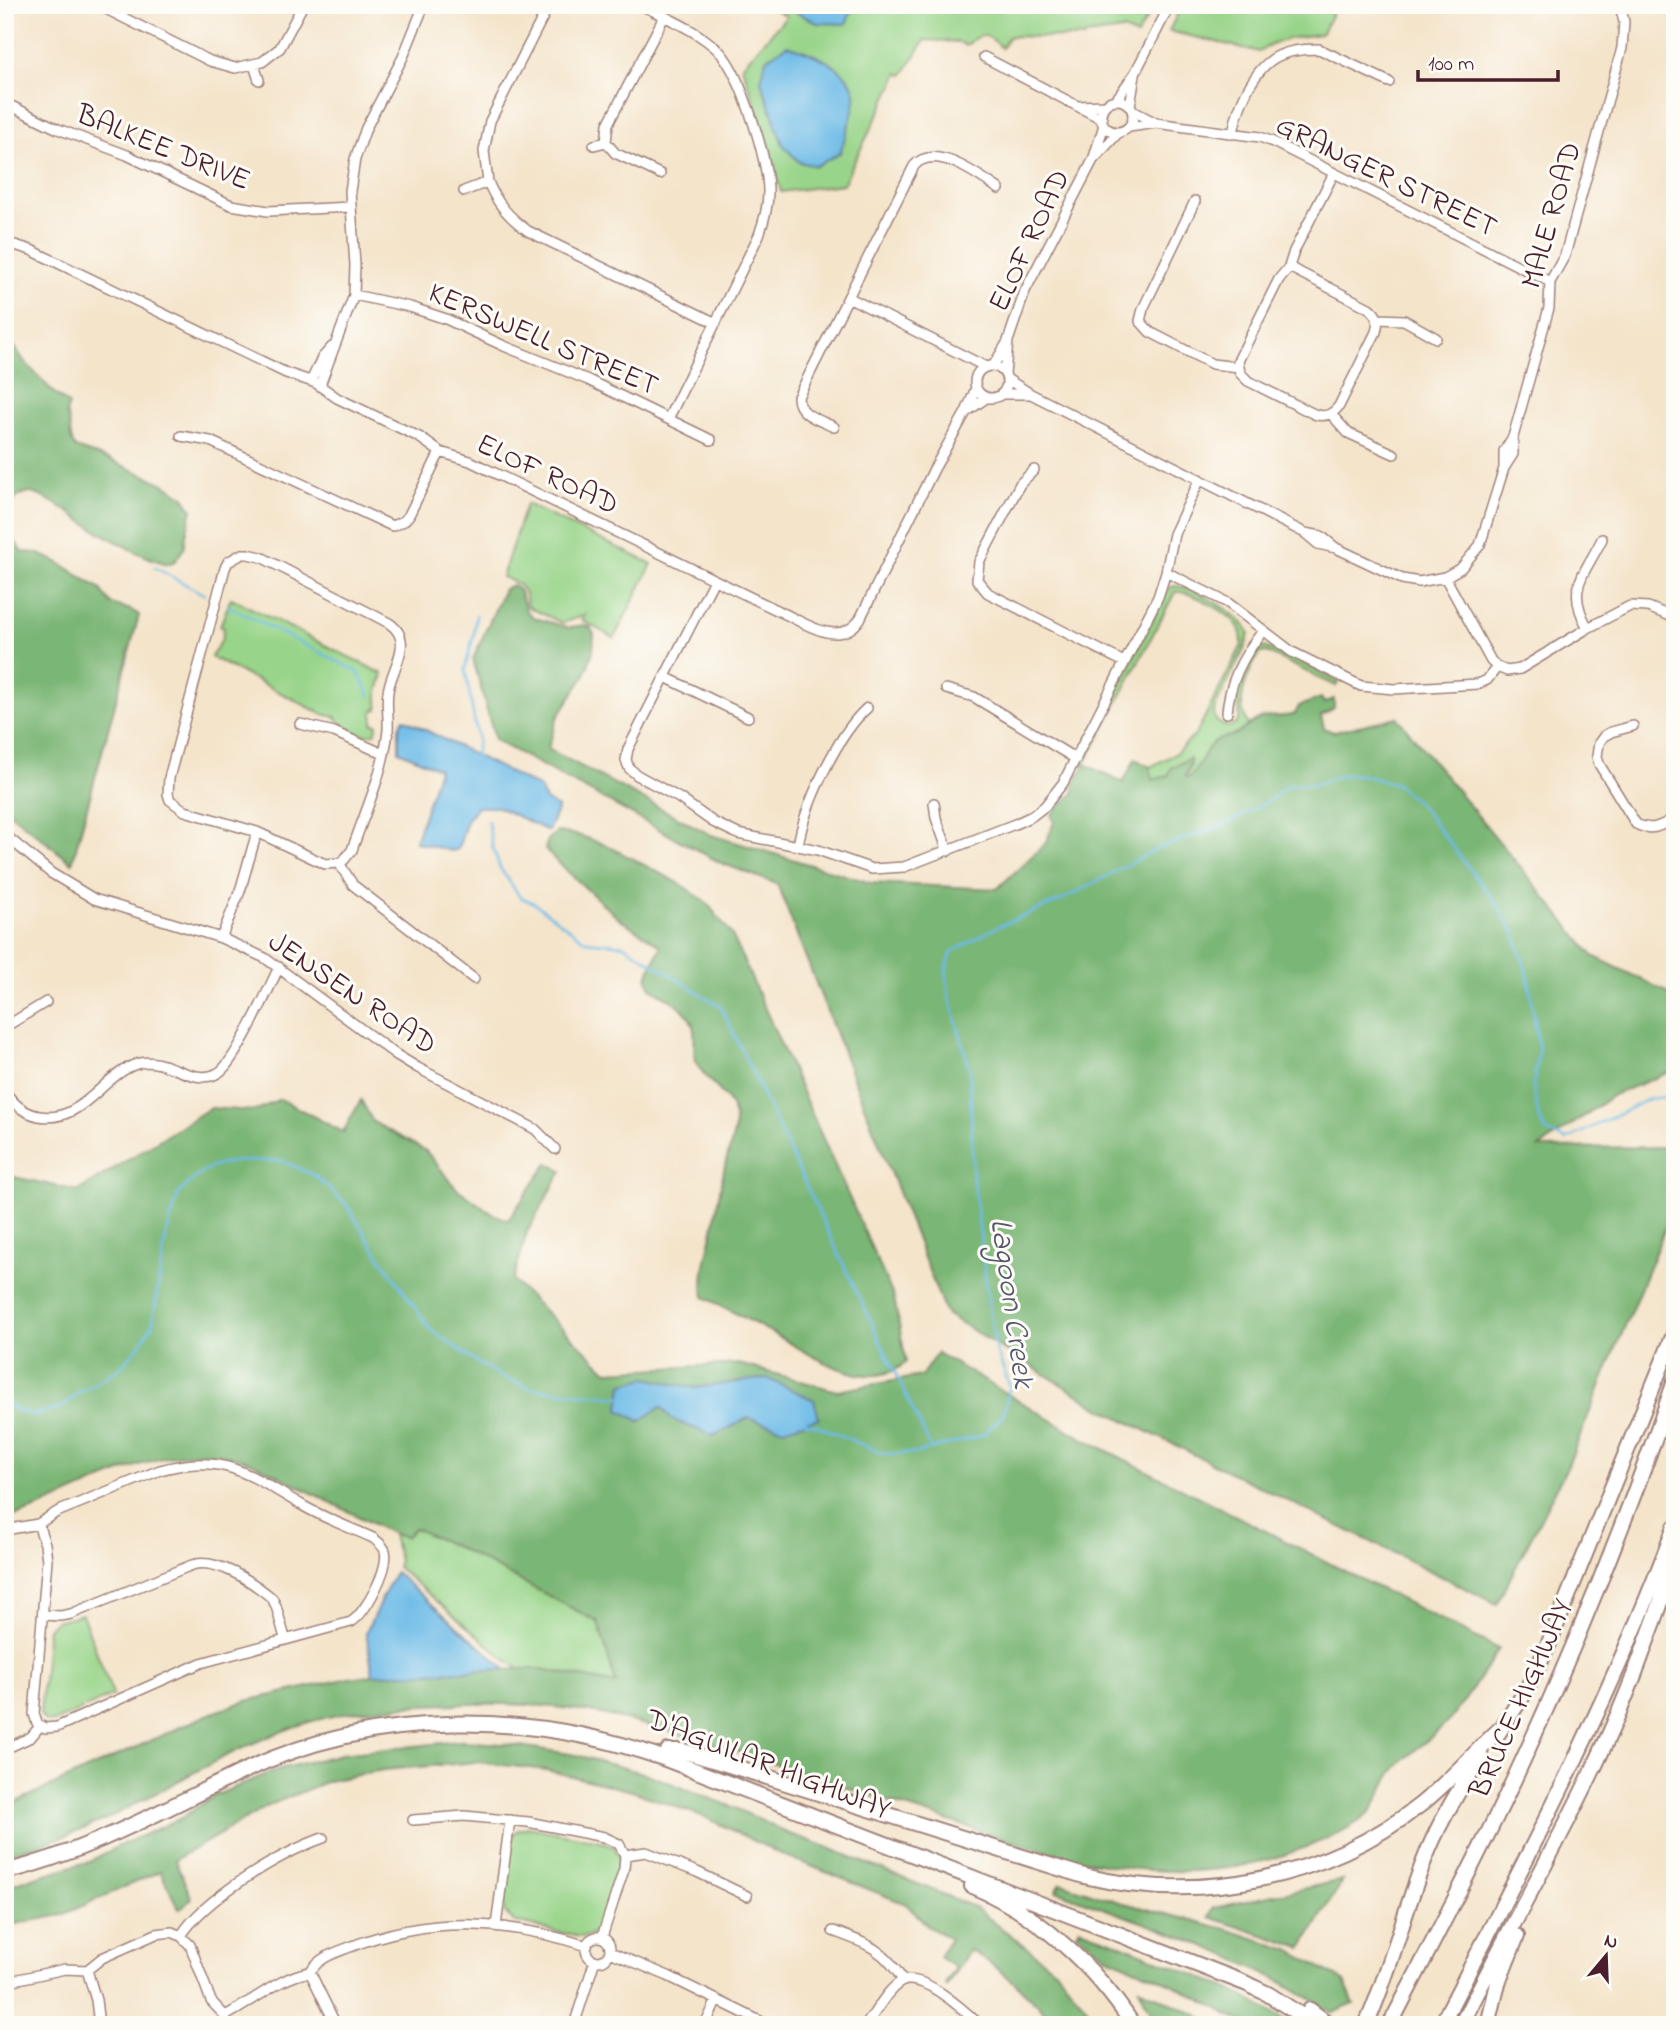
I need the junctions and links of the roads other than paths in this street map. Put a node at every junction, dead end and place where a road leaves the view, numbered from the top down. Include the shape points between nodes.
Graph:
1 (98, 5) edge
2 (303, 5) edge
3 (424, 5) edge
4 (549, 5) edge
5 (641, 5) edge
6 (1170, 5) edge
7 (1620, 5) edge
8 (664, 17) junction
9 (984, 57) dead end
10 (254, 65) junction
11 (1135, 73) junction
12 (258, 80) dead end
13 (1389, 82) dead end
14 (1116, 100) junction
15 (5, 103) edge
16 (1077, 106) junction
17 (1105, 106) junction
18 (1132, 109) junction
19 (1103, 122) junction
20 (1156, 123) junction
21 (1129, 127) junction
22 (1119, 132) junction
23 (1233, 134) junction
24 (606, 142) junction
25 (594, 145) dead end
26 (1093, 160) junction
27 (1334, 173) junction
28 (660, 174) dead end
29 (488, 182) junction
30 (999, 189) dead end
31 (464, 191) dead end
32 (1195, 201) dead end
33 (351, 207) junction
34 (5, 242) edge
35 (1289, 267) junction
36 (1550, 282) junction
37 (354, 295) junction
38 (848, 297) junction
39 (1378, 319) junction
40 (716, 323) junction
41 (1436, 338) dead end
42 (1008, 341) junction
43 (961, 354) junction
44 (990, 367) junction
45 (1238, 367) junction
46 (976, 376) junction
47 (1006, 377) junction
48 (316, 383) junction
49 (976, 388) junction
50 (1003, 394) junction
51 (1031, 394) junction
52 (986, 398) junction
53 (966, 412) junction
54 (1331, 414) junction
55 (668, 419) junction
56 (834, 427) dead end
57 (181, 436) dead end
58 (711, 440) dead end
59 (440, 452) junction
60 (1394, 454) dead end
61 (1034, 470) dead end
62 (1200, 480) junction
63 (1602, 539) dead end
64 (1166, 572) junction
65 (1445, 577) junction
66 (714, 580) junction
67 (1675, 618) edge
68 (1588, 628) junction
69 (1263, 631) junction
70 (1124, 662) junction
71 (1497, 667) junction
72 (665, 677) junction
73 (946, 689) dead end
74 (867, 708) dead end
75 (1227, 713) dead end
76 (748, 716) dead end
77 (300, 724) dead end
78 (1633, 726) dead end
79 (383, 754) junction
80 (1076, 759) junction
81 (934, 803) dead end
82 (1675, 818) edge
83 (257, 832) junction
84 (5, 835) edge
85 (798, 846) junction
86 (948, 851) junction
87 (339, 863) junction
88 (221, 938) junction
89 (279, 967) junction
90 (474, 979) dead end
91 (46, 1002) dead end
92 (5, 1027) edge
93 (5, 1091) edge
94 (555, 1149) dead end
95 (1675, 1332) edge
96 (1675, 1381) edge
97 (38, 1524) junction
98 (1674, 1529) edge
99 (5, 1530) edge
100 (43, 1615) junction
101 (285, 1638) junction
102 (40, 1726) junction
103 (1501, 1728) junction
104 (5, 1749) edge
105 (668, 1751) junction
106 (171, 1806) junction
107 (413, 1820) dead end
108 (510, 1820) junction
109 (853, 1832) junction
110 (323, 1838) dead end
111 (625, 1855) junction
112 (5, 1872) edge
113 (1532, 1892) junction
114 (747, 1896) dead end
115 (496, 1926) junction
116 (833, 1931) dead end
117 (181, 1936) junction
118 (602, 1937) junction
119 (587, 1946) junction
120 (610, 1952) junction
121 (595, 1960) junction
122 (87, 1970) junction
123 (310, 1972) junction
124 (903, 1981) junction
125 (5, 1982) edge
126 (717, 2000) junction
127 (224, 2020) edge
128 (99, 2025) edge
129 (337, 2025) edge
130 (575, 2025) edge
131 (705, 2025) edge
132 (768, 2025) edge
133 (866, 2025) edge
134 (980, 2025) edge
135 (1133, 2025) edge
136 (1316, 2025) edge
137 (1330, 2025) edge
138 (1366, 2025) edge
139 (1390, 2025) edge
140 (1441, 2025) edge
141 (1461, 2025) edge
142 (1488, 2025) edge

1 - 10 street via 210,61 235,68
2 - 10 street via 280,48
3 - 33 street via 359,144
4 - 29 street via 490,121 484,151
5 - 8 street
6 - 11 street
7 - 36 street, MALE ROAD via 1622,48 1564,256
8 - 24 street via 608,124
8 - 40 street via 704,38 732,69 767,178 760,235
9 - 16 street
10 - 12 street
11 - 14 street
11 - 18 street
13 - 23 street via 1319,49 1280,56 1256,74
14 - 17 street
14 - 18 street
15 - 33 street, BALKEE DRIVE via 231,205 268,211
16 - 17 street
16 - 19 street
17 - 19 street
18 - 20 street, GRANGER STREET
18 - 21 street
19 - 22 street
19 - 26 street, ELOF ROAD
20 - 21 street, GRANGER STREET
20 - 23 street, GRANGER STREET
21 - 22 street
22 - 26 street, ELOF ROAD
23 - 27 street, GRANGER STREET via 1273,142
24 - 25 street
24 - 28 street via 615,153
26 - 42 street, ELOF ROAD via 1025,291
27 - 35 street
27 - 36 street, GRANGER STREET
29 - 31 street
29 - 40 street via 503,209 528,231
30 - 38 street via 943,158 919,159
32 - 45 street via 1135,321 1212,364
33 - 37 street
34 - 48 street, ELOF ROAD via 32,250 286,373
35 - 39 street via 1369,308
35 - 45 street
36 - 65 street, MALE ROAD via 1549,308 1480,545 1469,561
37 - 48 street via 333,345 322,358
37 - 55 street, KERSWELL STREET via 446,319
38 - 43 street
38 - 56 street via 797,397 803,411
39 - 41 street via 1404,320
39 - 54 street via 1346,394
40 - 55 street
42 - 44 street, ELOF ROAD
42 - 47 street, ELOF ROAD
43 - 44 street
43 - 46 street
44 - 46 street
44 - 47 street
45 - 54 street via 1243,377 1314,414
46 - 49 street
47 - 50 street
47 - 51 street
48 - 59 street, ELOF ROAD
49 - 52 street
49 - 53 street, ELOF ROAD
50 - 51 street
50 - 52 street
51 - 62 street
52 - 53 street, ELOF ROAD
53 - 66 street, ELOF ROAD via 850,629 840,634 822,631
54 - 60 street via 1348,433
55 - 58 street, KERSWELL STREET
57 - 59 street via 210,441 392,526 409,515
59 - 66 street, ELOF ROAD via 470,461
61 - 70 street via 1014,495 979,562 976,580 988,593
62 - 64 street via 1174,534
62 - 65 street via 1318,544 1402,579 1419,582
63 - 68 street via 1577,590 1577,607
64 - 69 street via 1228,603
64 - 70 street
65 - 71 street
66 - 72 street
67 - 68 street via 1648,607 1630,606
68 - 71 street via 1520,669
69 - 71 street via 1292,652 1374,688 1478,684
69 - 75 street via 1231,686
70 - 80 street
72 - 76 street
72 - 85 street via 628,749 629,768 713,822 754,838
73 - 80 street via 974,697
74 - 85 street via 847,728 805,811
77 - 79 street via 344,736
78 - 82 street via 1604,736 1597,749 1599,764 1636,824 1657,828
79 - 83 street via 388,693 402,648 398,631 261,557 236,557 225,568 168,794 185,811
79 - 87 street via 352,850
80 - 86 street via 1055,795 1032,816
81 - 86 street
83 - 87 street via 325,864
83 - 88 street
84 - 88 street, JENSEN ROAD via 58,878 94,899
85 - 86 street via 879,869 904,867
87 - 90 street via 353,885
88 - 89 street, JENSEN ROAD
89 - 93 street via 231,1061 218,1073 199,1076 158,1063 141,1063 71,1111 48,1117 27,1112
89 - 94 street, JENSEN ROAD via 395,1054 535,1129
91 - 92 street
95 - 103 highway via 1548,1648
96 - 139 highway, BRUCE HIGHWAY via 1556,1685 1486,1837
97 - 99 street
97 - 100 street via 47,1552
97 - 101 street via 57,1512 177,1465 222,1465 256,1477 384,1550 385,1566 358,1618
98 - 113 highway via 1674,1559 1642,1656 1590,1780
98 - 140 highway via 1581,1747
100 - 101 street via 71,1614 207,1562 272,1598
100 - 102 street via 34,1714
101 - 102 street via 183,1669 57,1727
102 - 104 street via 31,1737
103 - 105 highway via 1420,1805 1359,1844 1276,1875 1189,1887 1129,1885 1084,1876 713,1760
103 - 138 highway via 1456,1795 1431,1843
105 - 106 highway, D'AGUILAR HIGHWAY via 603,1731 546,1721 484,1716 410,1718 296,1742 240,1765
105 - 137 highway, D'AGUILAR HIGHWAY via 1244,1973
106 - 109 highway, D'AGUILAR HIGHWAY via 246,1770 328,1741 415,1726 499,1725 573,1732 636,1748
106 - 112 highway, D'AGUILAR HIGHWAY via 118,1833
107 - 108 street via 464,1816
108 - 111 street via 604,1837 618,1844
108 - 115 street
109 - 135 highway, D'AGUILAR HIGHWAY via 864,1842 976,1888 1027,1917 1075,1955
109 - 136 highway via 1245,1983
110 - 117 street via 286,1854 227,1891 192,1918
111 - 114 street via 646,1852
111 - 118 street via 625,1869
113 - 141 highway
113 - 142 highway
115 - 119 street
115 - 123 street via 444,1924 380,1935 326,1957
116 - 124 street via 883,1953
117 - 122 street via 156,1934 102,1958
117 - 127 street via 190,1945 211,2001
118 - 119 street via 591,1939
118 - 120 street
119 - 121 street
120 - 121 street via 603,1960
120 - 126 street
121 - 130 street
122 - 125 street via 65,1969
122 - 128 street
123 - 127 street via 294,1976
123 - 129 street
124 - 133 street
124 - 134 street via 921,1982
126 - 131 street
126 - 132 street

